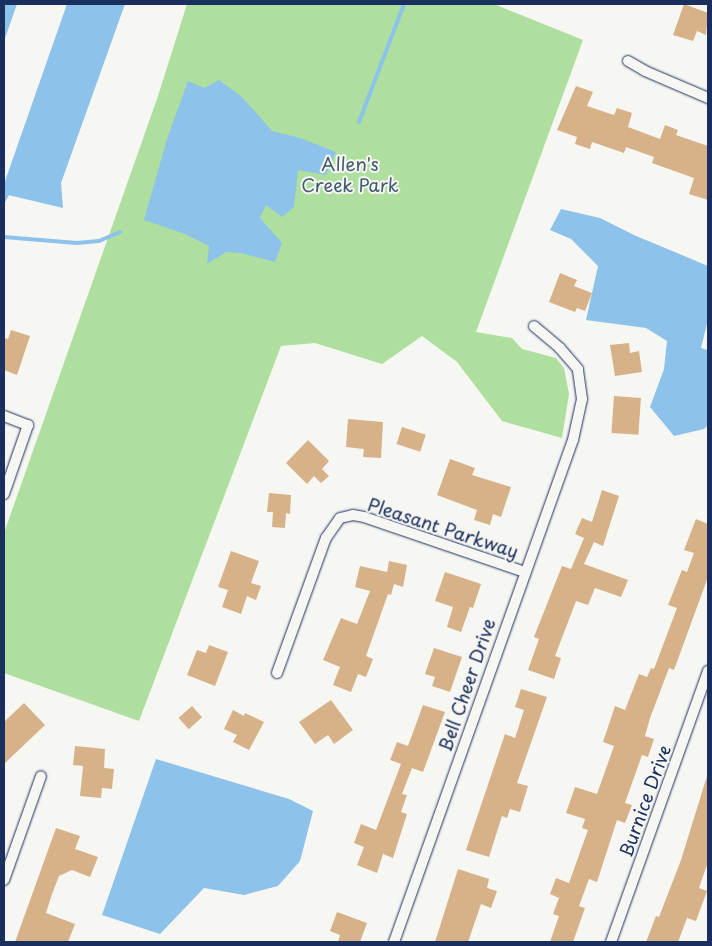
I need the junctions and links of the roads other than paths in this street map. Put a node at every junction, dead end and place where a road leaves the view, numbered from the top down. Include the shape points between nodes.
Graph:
1 (628, 61) dead end
2 (708, 98) edge
3 (534, 326) dead end
4 (4, 416) edge
5 (4, 494) edge
6 (525, 572) junction
7 (708, 671) edge
8 (277, 673) dead end
9 (41, 776) dead end
10 (4, 880) edge
11 (394, 942) edge
12 (612, 942) edge

1 - 2 street
3 - 6 street, Bell Cheer Drive via 578,369 582,399 560,481
4 - 5 street via 28,424
6 - 8 street, Pleasant Parkway via 364,517 340,518 326,538
6 - 11 street, Bell Cheer Drive
7 - 12 street, Burnice Drive
9 - 10 street

